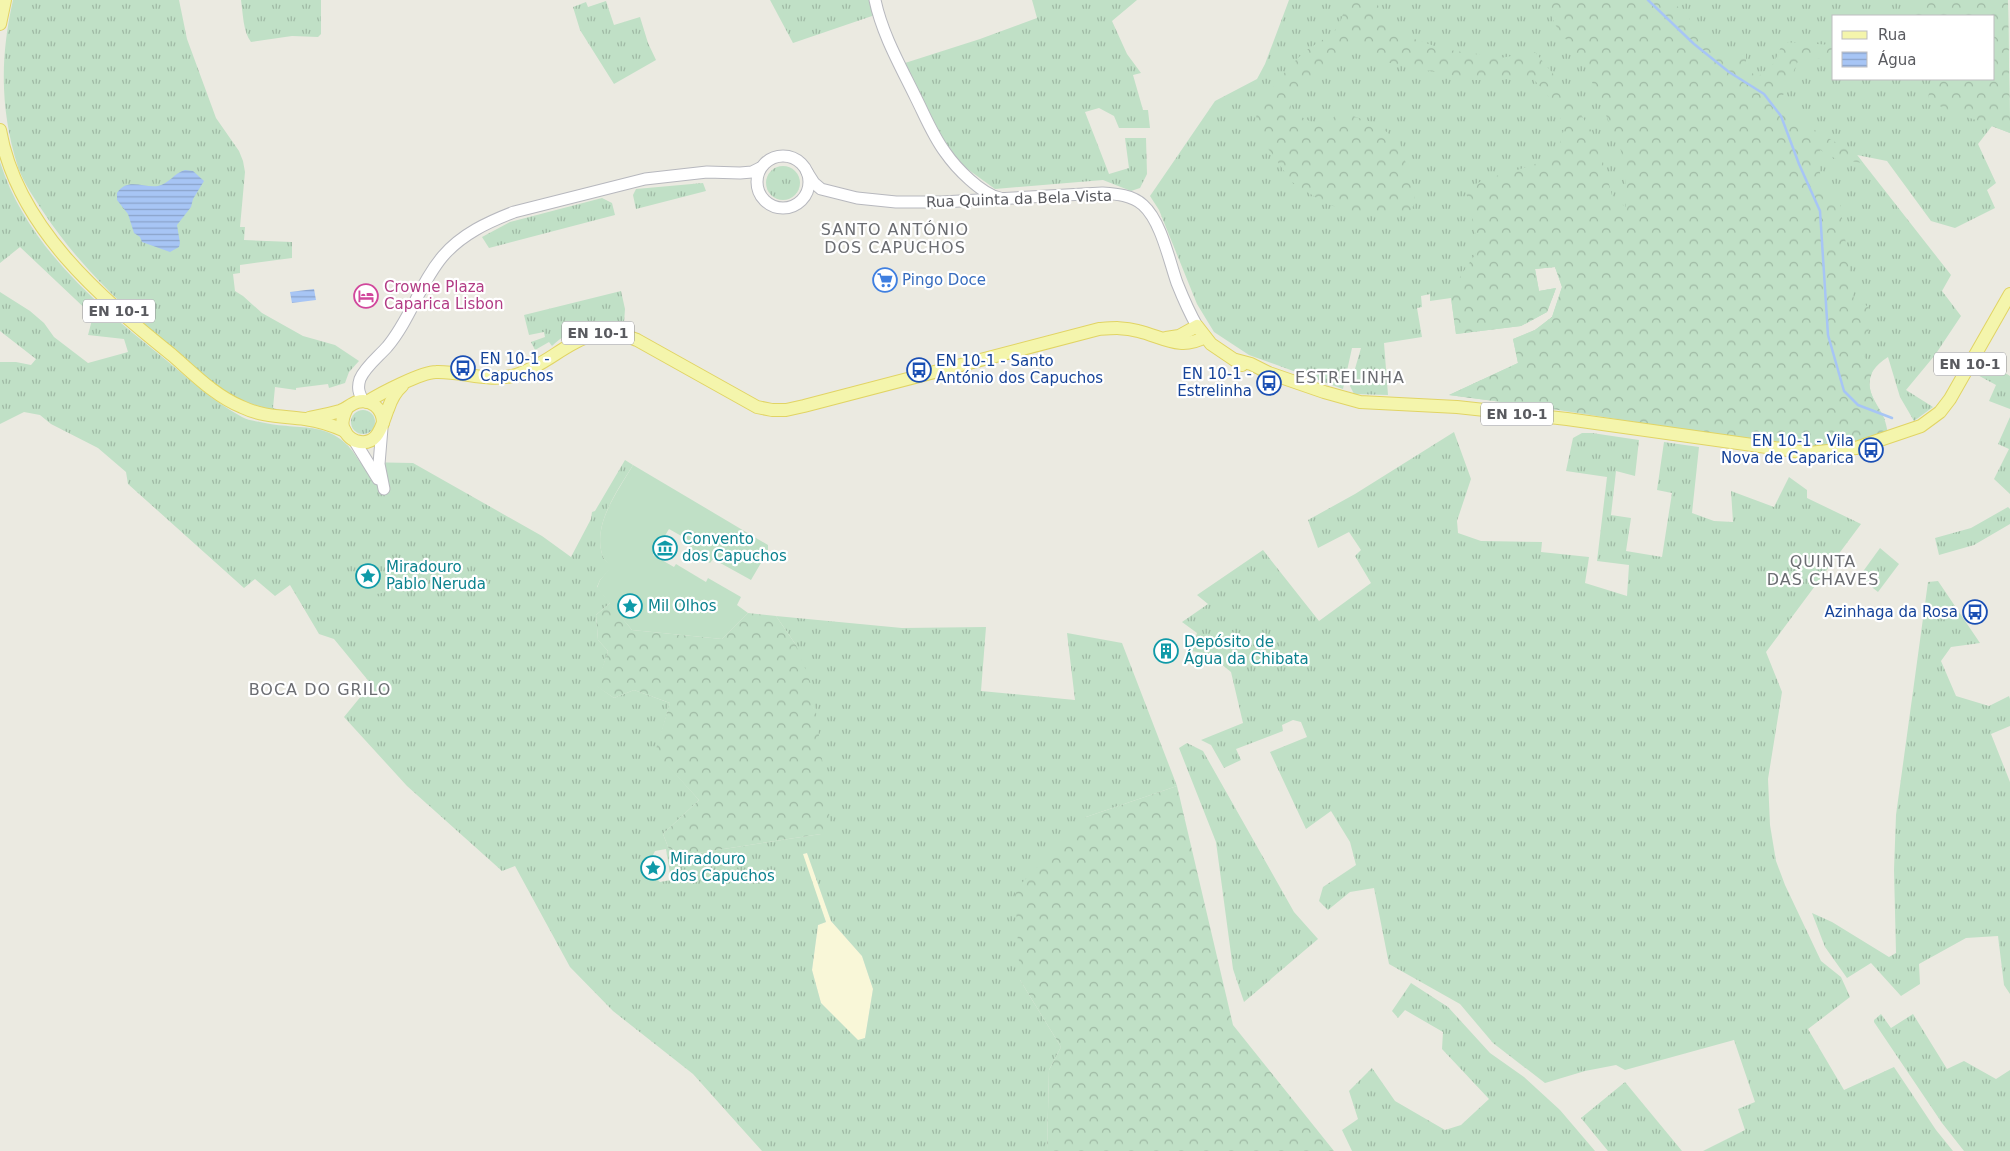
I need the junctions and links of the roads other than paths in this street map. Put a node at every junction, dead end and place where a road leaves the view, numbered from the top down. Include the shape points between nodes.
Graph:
1 (6, 0) edge
2 (875, 0) edge
3 (0, 24) edge
4 (0, 130) edge
5 (760, 168) junction
6 (808, 172) junction
7 (740, 173) junction
8 (970, 179) junction
9 (757, 182) junction
10 (821, 189) junction
11 (983, 189) junction
12 (805, 196) junction
13 (973, 196) junction
14 (1001, 198) junction
15 (2010, 294) edge
16 (1197, 326) junction
17 (1205, 337) junction
18 (1161, 338) junction
19 (369, 366) junction
20 (404, 384) junction
21 (365, 401) junction
22 (349, 407) junction
23 (304, 419) junction
24 (383, 426) junction
25 (349, 435) junction

1 - 3 main road
2 - 8 street via 878,17 929,125 944,151
4 - 23 main road, EN 10-1 via 13,174 31,208 68,259 103,296 228,400 266,416
5 - 6 street via 772,158 788,156 800,162
5 - 7 street
5 - 9 street
6 - 10 street
6 - 12 street
7 - 9 street
7 - 19 street via 707,172 645,179 514,212 470,232 443,256 396,336
8 - 11 street
8 - 13 street
9 - 12 street via 762,198 777,207 793,206
10 - 12 street
10 - 13 street, Rua Quinta da Bela Vista via 879,201 919,203
11 - 13 street via 980,197
11 - 14 street via 993,197
13 - 14 street, Rua Quinta da Bela Vista
14 - 16 street, Rua Quinta da Bela Vista via 1102,193 1135,200 1148,211 1159,230 1183,300
15 - 17 main road, EN 10-1 via 1940,412 1921,426 1869,444 1842,451 1809,453 1457,407 1360,402 1236,360
16 - 17 main road, EN 10-1
16 - 18 main road, EN 10-1 via 1179,336
17 - 18 main road, EN 10-1 via 1188,344
18 - 20 main road, EN 10-1 via 1120,327 1099,329 786,410 756,406 642,342 612,333 597,333 580,339 516,375 482,377 435,372
19 - 21 street via 358,384 358,391
19 - 22 street via 354,378
20 - 21 main road, EN 10-1
20 - 24 main road via 392,400
21 - 22 main road, EN 10-1
21 - 24 main road via 380,410
22 - 23 main road, EN 10-1
22 - 25 main road via 343,419
23 - 25 main road, EN 10-1 via 322,422
24 - 25 main road via 371,440 362,442
24 - 25 street via 378,464 384,489

